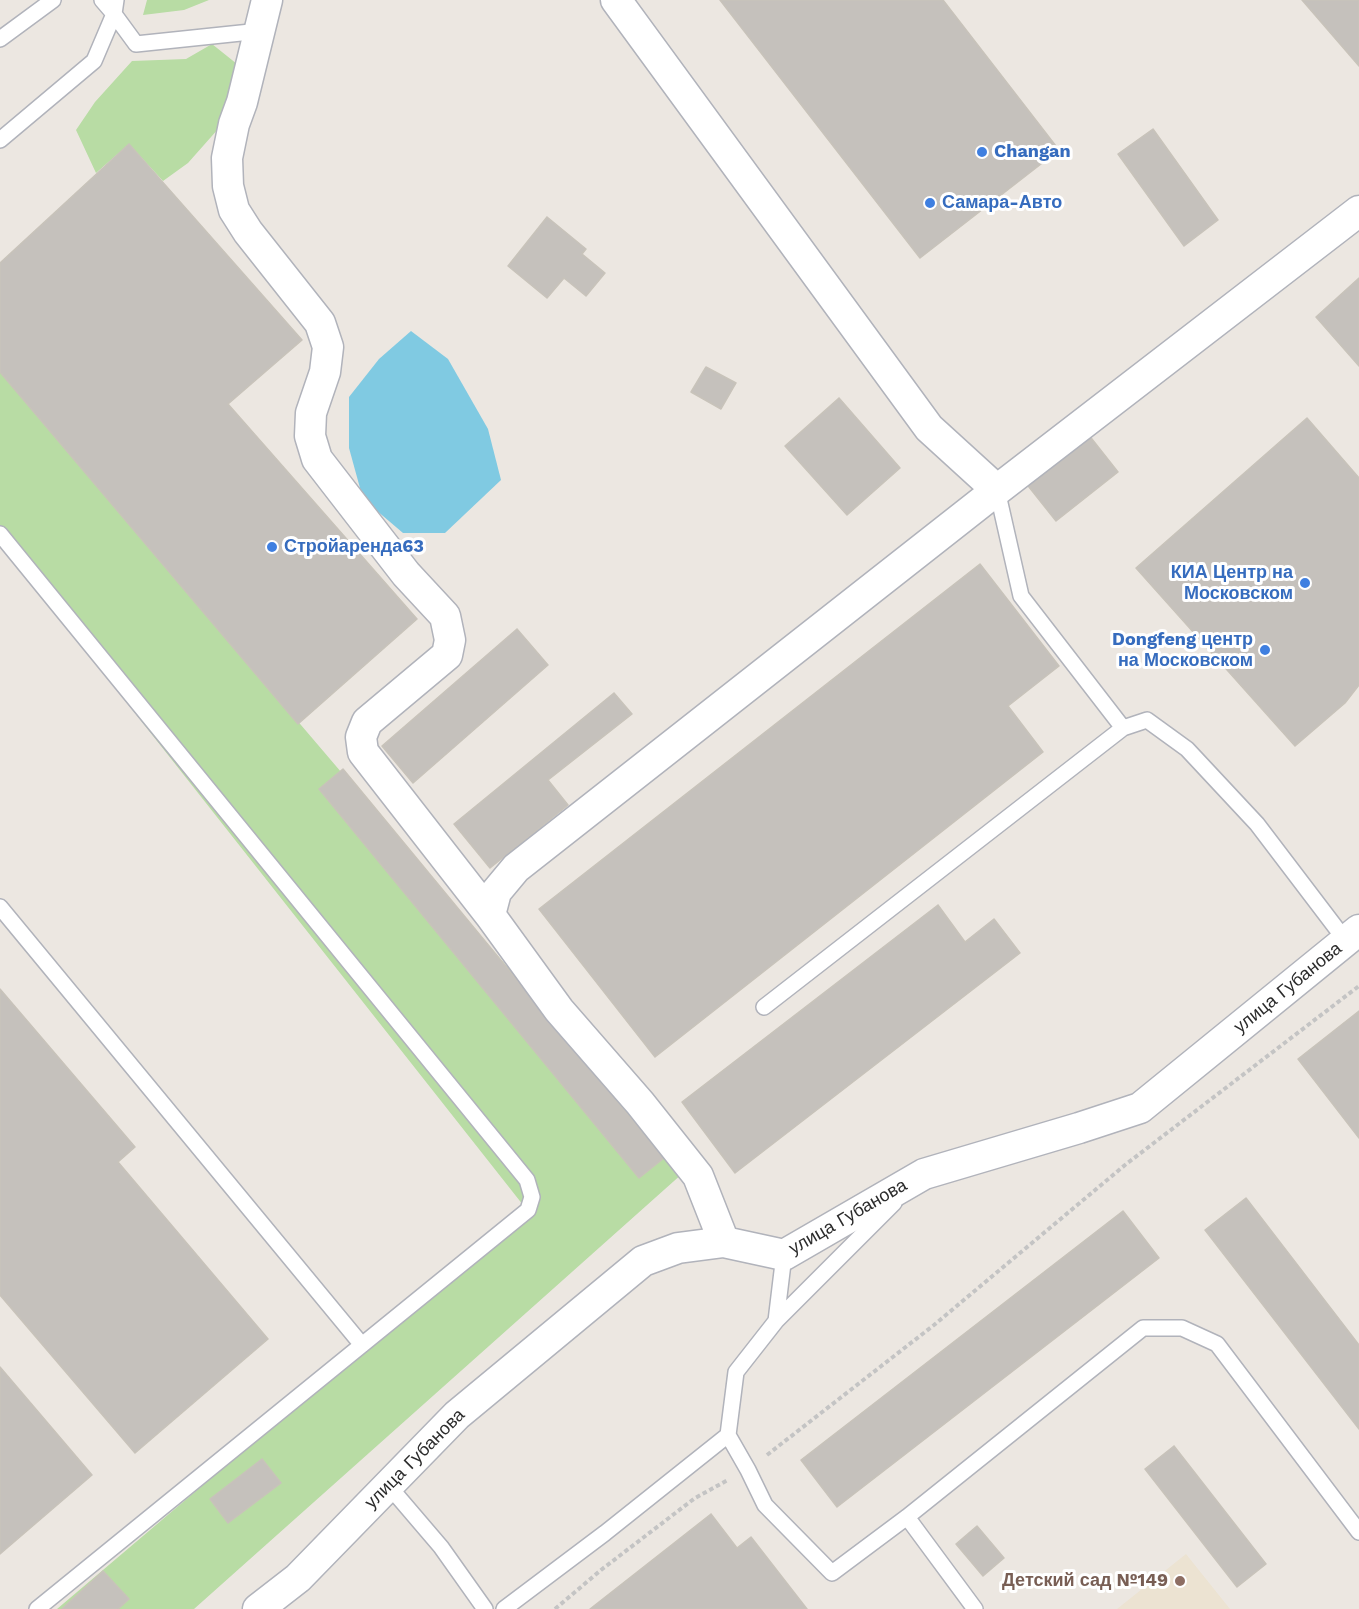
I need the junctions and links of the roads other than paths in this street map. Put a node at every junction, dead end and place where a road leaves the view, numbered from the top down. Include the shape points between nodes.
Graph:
1 (53, 0) edge
2 (102, 0) edge
3 (267, 0) edge
4 (616, 0) edge
5 (115, 7) edge
6 (260, 31) junction
7 (0, 39) edge
8 (0, 140) edge
9 (1359, 211) edge
10 (997, 489) junction
11 (0, 534) edge
12 (1123, 728) junction
13 (0, 907) edge
14 (490, 915) junction
15 (1353, 935) edge
16 (764, 1007) dead end
17 (924, 1174) junction
18 (724, 1242) junction
19 (784, 1255) junction
20 (776, 1321) junction
21 (362, 1345) junction
22 (728, 1435) junction
23 (388, 1485) junction
24 (907, 1517) junction
25 (1359, 1532) edge
26 (37, 1609) edge
27 (258, 1609) edge
28 (486, 1609) edge
29 (504, 1609) edge
30 (975, 1609) edge

1 - 7 lane
2 - 5 lane
3 - 6 street
4 - 10 street via 929,428
5 - 6 lane via 136,44
5 - 8 lane via 94,61
6 - 14 street via 227,158 234,210 320,324 328,347 326,372 311,413 309,436 317,459 406,574 445,616 450,640 447,655 367,722 361,737 363,752
9 - 10 street
10 - 12 lane via 1021,596
10 - 14 street via 516,868 496,892
11 - 21 lane via 527,1180 532,1197 528,1210
12 - 15 lane via 1147,720 1187,749
12 - 16 lane
13 - 21 lane
14 - 18 street via 559,1010 698,1176
15 - 17 street, улица Губанова via 1140,1108
17 - 19 street, улица Губанова
17 - 20 lane
18 - 19 street, улица Губанова
18 - 23 street, улица Губанова via 678,1248 642,1262 457,1415
19 - 20 lane
20 - 22 lane via 736,1372
21 - 26 lane
22 - 24 lane via 765,1505 832,1573
22 - 29 lane
23 - 27 street, улица Губанова via 298,1578
23 - 28 lane via 441,1547
24 - 25 lane via 1143,1328 1182,1328 1216,1344
24 - 30 lane

